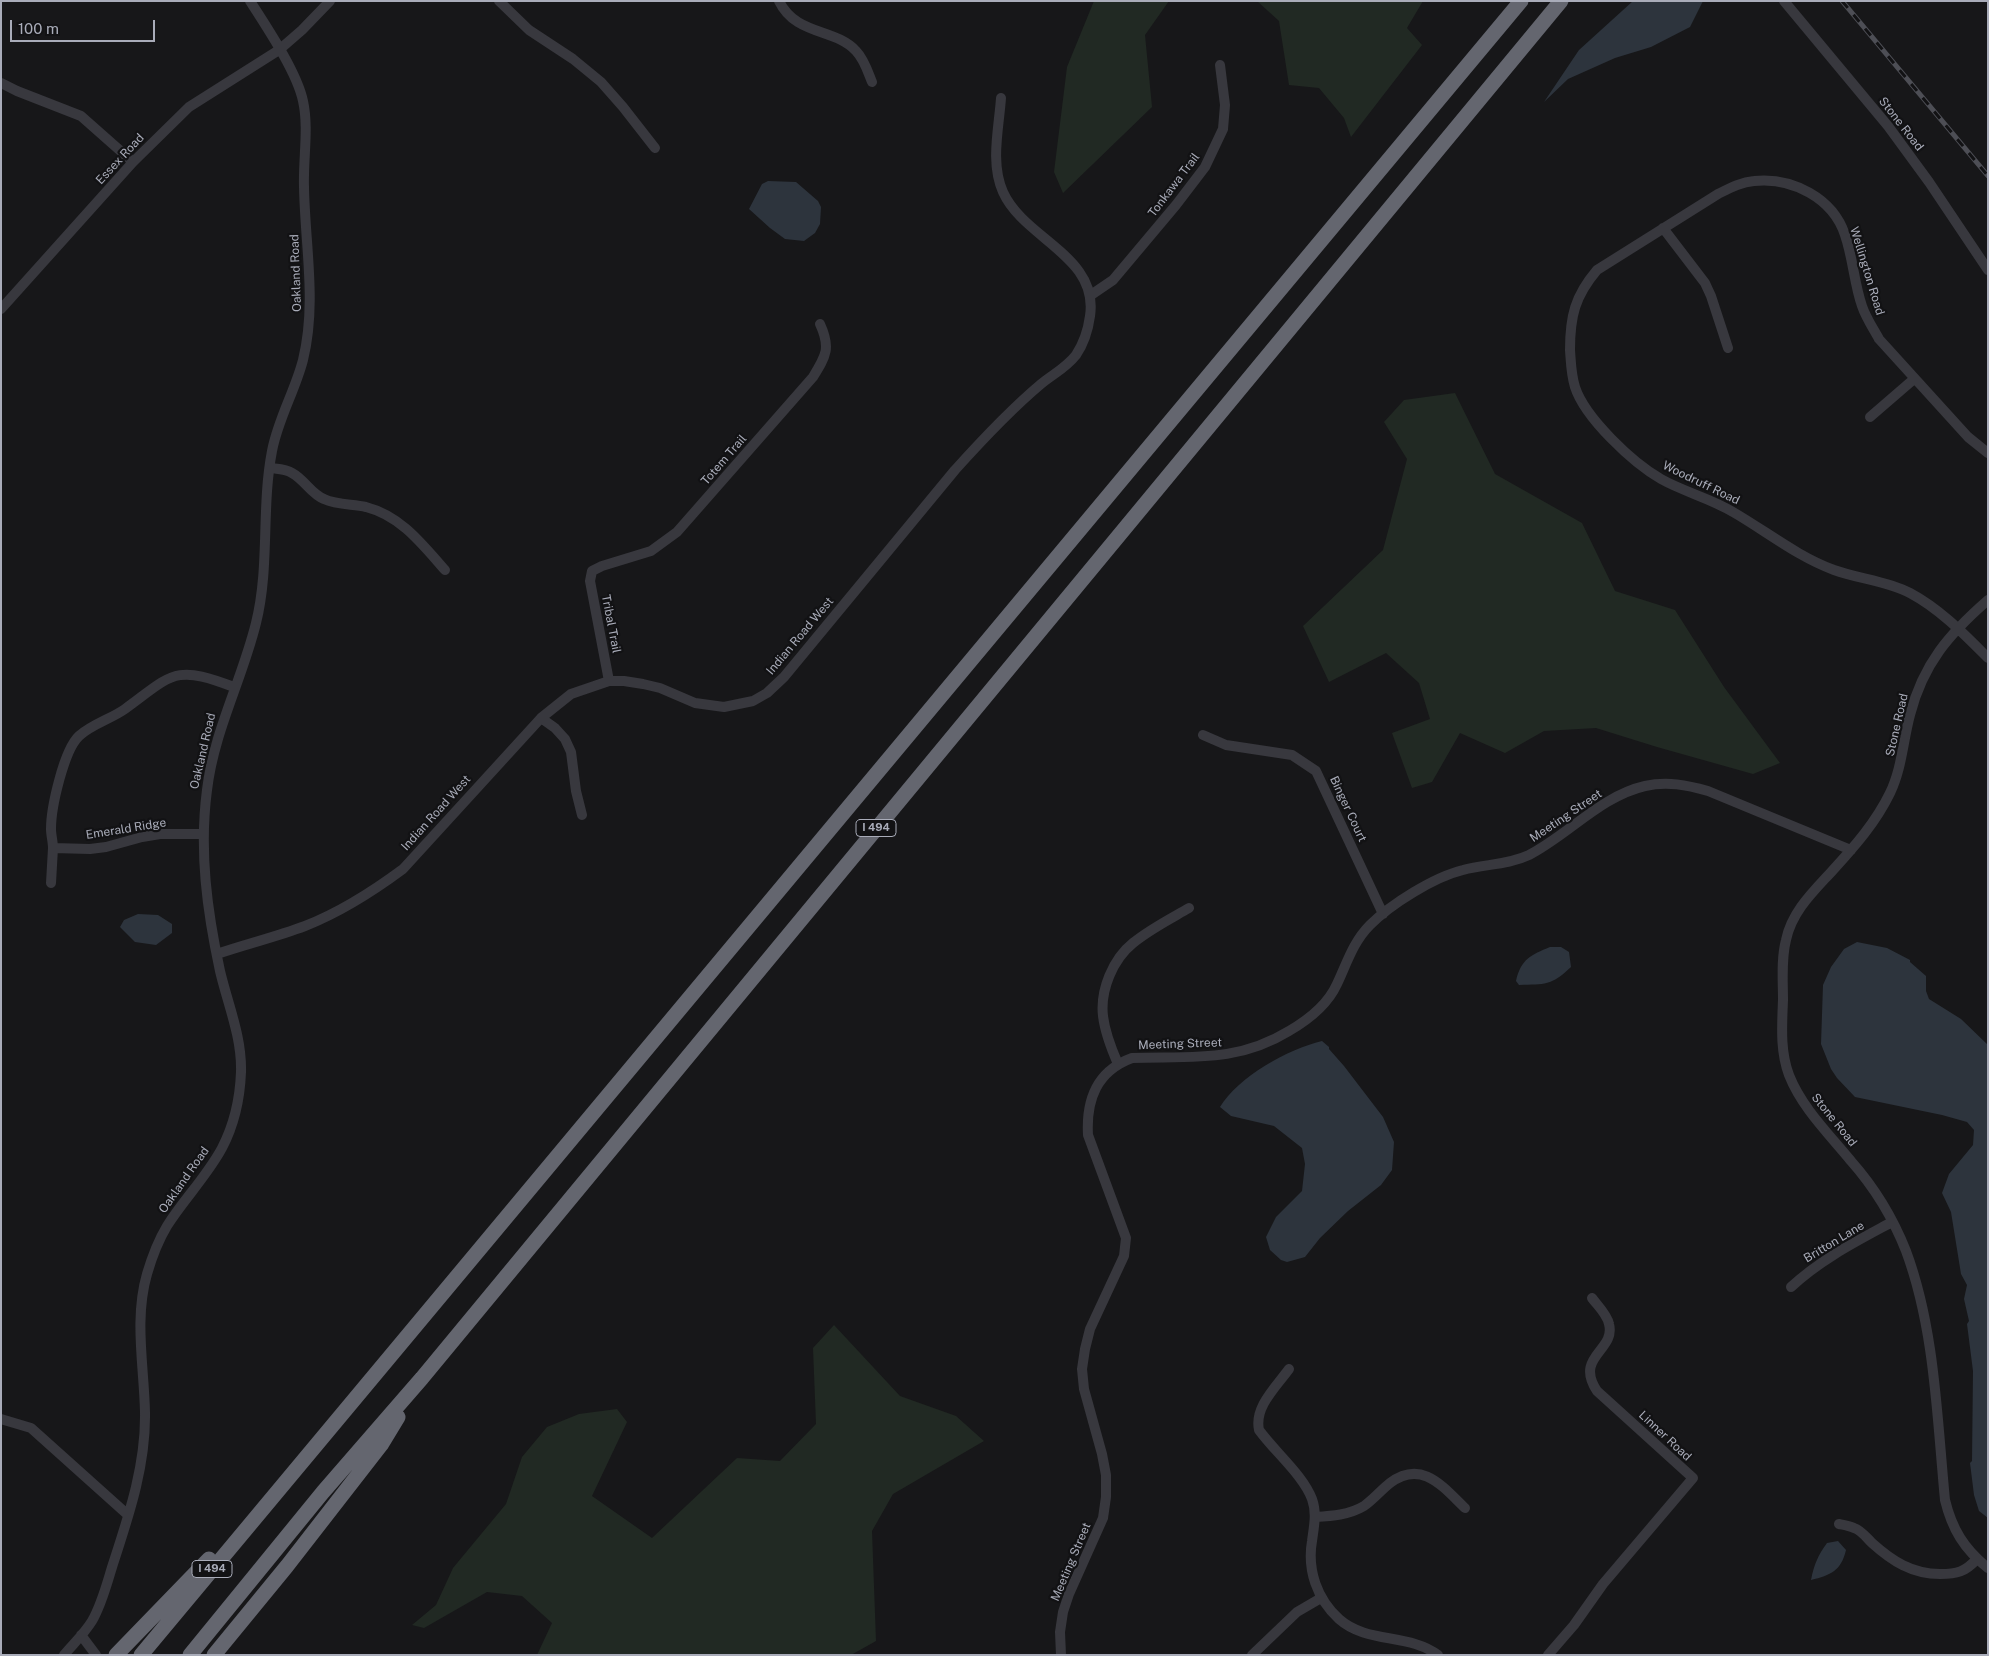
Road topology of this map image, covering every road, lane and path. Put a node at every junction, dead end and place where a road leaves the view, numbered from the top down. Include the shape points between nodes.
1 (250, 1) edge
2 (330, 1) edge
3 (499, 1) edge
4 (779, 1) edge
5 (1521, 1) edge
6 (1561, 1) edge
7 (1784, 1) edge
8 (279, 50) junction
9 (1220, 66) dead end
10 (872, 82) dead end
11 (1, 83) edge
12 (1001, 98) dead end
13 (655, 148) dead end
14 (133, 162) junction
15 (1663, 228) junction
16 (1988, 270) edge
17 (1091, 295) junction
18 (1, 309) edge
19 (820, 324) dead end
20 (1728, 348) dead end
21 (1914, 379) junction
22 (1870, 417) dead end
23 (1988, 453) edge
24 (270, 468) junction
25 (445, 570) dead end
26 (592, 571) joint
27 (1988, 600) edge
28 (1957, 628) junction
29 (1988, 658) edge
30 (609, 681) junction
31 (234, 687) junction
32 (541, 718) junction
33 (1203, 735) dead end
34 (582, 815) dead end
35 (203, 834) junction
36 (53, 848) junction
37 (1850, 850) junction
38 (51, 883) dead end
39 (1189, 908) dead end
40 (1383, 914) junction
41 (217, 954) junction
42 (1118, 1064) junction
43 (1892, 1222) junction
44 (1791, 1287) dead end
45 (1592, 1298) dead end
46 (1288, 1368) dead end
47 (422, 1378) junction
48 (1, 1420) edge
49 (284, 1483) junction
50 (1465, 1508) dead end
51 (128, 1515) junction
52 (1315, 1517) junction
53 (1839, 1524) dead end
54 (1977, 1559) junction
55 (1988, 1568) edge
56 (1321, 1598) junction
57 (81, 1635) junction
58 (64, 1655) edge
59 (96, 1655) edge
60 (116, 1655) edge
61 (141, 1655) edge
62 (190, 1655) edge
63 (214, 1655) edge
64 (1061, 1655) edge
65 (1252, 1655) edge
66 (1438, 1655) edge
67 (1548, 1655) edge

1 - 8 street, Oakland Road
2 - 8 street
3 - 13 street via 529,30 573,58 601,82
4 - 10 street via 804,27 850,45 863,60
5 - 49 highway, I 494
6 - 47 highway, I 494
7 - 16 street, Stone Road via 1888,126
8 - 14 street, Essex Road via 189,107
8 - 24 street, Oakland Road via 303,99 310,318 304,358 275,441
9 - 17 street, Tonkawa Trail via 1225,105 1223,129 1205,167 1113,280
11 - 14 street via 81,116
12 - 17 street via 996,161 1002,190 1018,215 1073,263
14 - 18 street, Essex Road
15 - 20 street via 1705,283
15 - 21 street, Wellington Road via 1735,185 1772,181 1791,184 1808,192 1836,217 1845,234 1869,322 1879,339
15 - 28 street, Woodruff Road via 1597,270 1578,297 1570,328 1571,372 1582,403 1622,449 1662,480 1710,499 1833,570 1908,592 1928,603
17 - 30 street, Indian Road West via 1088,328 1074,357 982,439 784,677 767,692 753,701 724,707 695,703 643,684
19 - 26 street, Totem Trail via 826,338 826,352 813,378 677,532 651,550
21 - 22 street
21 - 23 street, Wellington Road via 1968,437
24 - 25 street via 291,472 323,499 366,507 390,517 419,540
24 - 31 street, Oakland Road via 265,500 262,594 248,651
26 - 30 street, Tribal Trail via 590,581
27 - 28 street, Stone Road
28 - 29 street, Woodruff Road
28 - 37 street, Stone Road via 1938,651 1916,694 1900,768 1891,791 1879,813
30 - 32 street, Indian Road West via 571,694
31 - 35 street, Oakland Road via 212,758
31 - 36 street via 197,674 168,678 78,737 66,756 54,807
32 - 34 street via 560,734 571,752
32 - 41 street, Indian Road West via 404,869 384,884 359,900 304,926
33 - 40 street, Binger Court via 1226,745 1292,756 1316,771
35 - 36 street, Emerald Ridge via 160,834 106,847
35 - 41 street, Oakland Road via 207,904
36 - 38 street
37 - 40 street, Meeting Street via 1708,791 1666,783 1624,793 1528,855 1442,876
37 - 43 street, Stone Road via 1800,907 1786,940 1783,1050 1798,1095 1874,1191
39 - 42 street via 1131,944 1112,968 1103,1014
40 - 42 street, Meeting Street via 1359,938 1327,1000 1289,1032 1247,1051 1225,1056 1132,1058
41 - 51 street, Oakland Road via 239,1040 241,1074 237,1102 222,1148 166,1228 147,1274 140,1321 145,1442
42 - 64 street, Meeting Street via 1098,1084 1087,1117 1093,1152 1126,1238 1124,1256 1090,1329 1082,1369 1106,1475 1106,1497 1100,1525 1063,1612
43 - 44 street, Britton Lane via 1826,1258
43 - 54 street, Stone Road via 1905,1249 1924,1314 1946,1506 1959,1538
45 - 67 street, Linner Road via 1605,1315 1610,1334 1591,1363 1592,1383 1693,1478
46 - 52 street via 1264,1403 1257,1422 1259,1430 1307,1489
47 - 62 highway, I 494 via 323,1492
47 - 63 highway via 381,1445
48 - 51 street via 31,1428
49 - 60 highway
49 - 61 highway, I 494
50 - 52 street via 1432,1479 1410,1474 1388,1484 1363,1507 1348,1513
51 - 57 street, Oakland Road via 99,1605
52 - 56 street via 1310,1560 1313,1580
53 - 54 street via 1856,1528 1882,1552 1914,1571 1950,1574 1968,1570
54 - 55 street, Stone Road
56 - 65 street via 1297,1612
56 - 66 street via 1340,1621 1351,1628 1418,1644
57 - 58 street, Oakland Road
57 - 59 street

